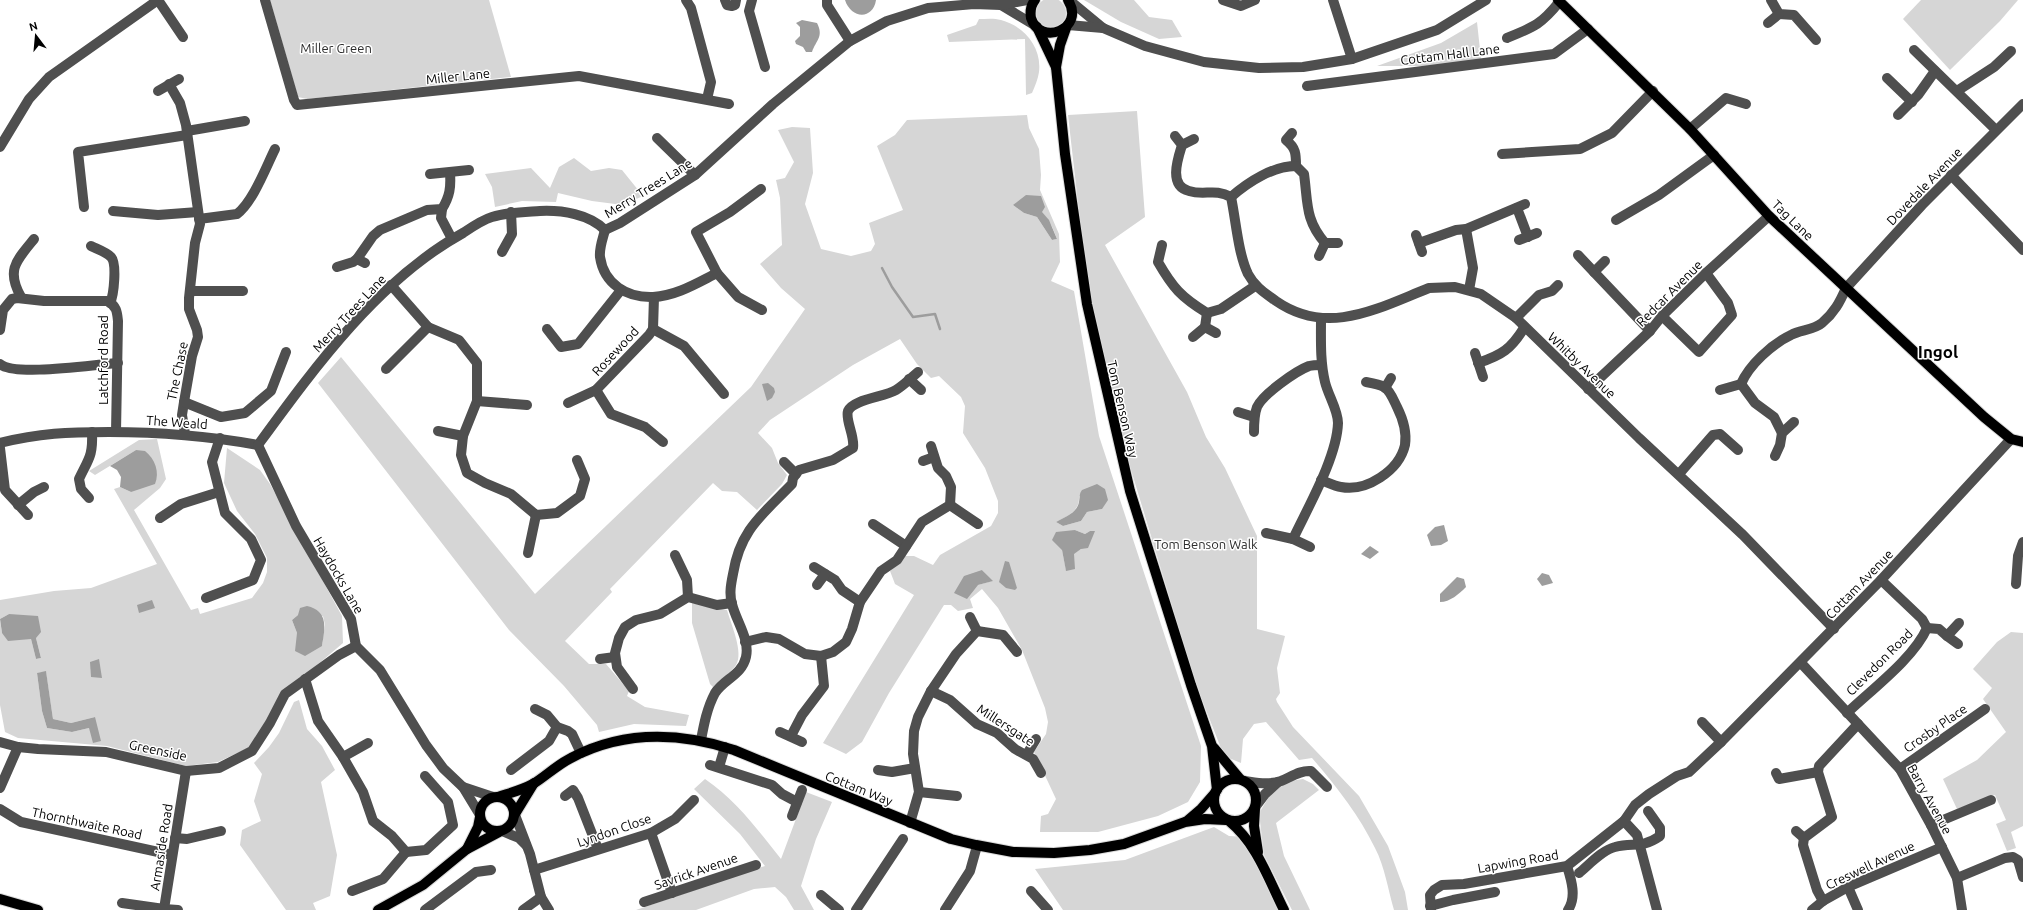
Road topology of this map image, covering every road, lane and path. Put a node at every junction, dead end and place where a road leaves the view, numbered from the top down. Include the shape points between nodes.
1 (158, 0) edge
2 (265, 0) edge
3 (686, 0) edge
4 (725, 0) edge
5 (826, 0) edge
6 (1027, 0) edge
7 (1035, 0) edge
8 (1069, 0) edge
9 (1223, 0) edge
10 (1255, 0) edge
11 (1333, 0) edge
12 (1486, 0) edge
13 (1771, 0) edge
14 (1559, 1) edge
15 (736, 2) edge
16 (750, 3) edge
17 (1001, 5) junction
18 (1779, 14) junction
19 (1768, 24) dead end
20 (1067, 26) junction
21 (1036, 27) junction
22 (1103, 28) junction
23 (1588, 29) junction
24 (183, 37) dead end
25 (1508, 38) dead end
26 (1816, 40) dead end
27 (850, 41) junction
28 (1914, 50) dead end
29 (2004, 53) dead end
30 (1352, 59) junction
31 (765, 67) dead end
32 (1056, 67) junction
33 (1935, 71) junction
34 (179, 78) dead end
35 (1887, 78) dead end
36 (169, 84) junction
37 (1307, 86) dead end
38 (158, 91) dead end
39 (1653, 91) junction
40 (1957, 91) junction
41 (707, 100) junction
42 (1912, 102) junction
43 (729, 104) dead end
44 (1746, 104) dead end
45 (2023, 104) edge
46 (1898, 115) dead end
47 (245, 121) dead end
48 (1690, 129) junction
49 (1996, 130) junction
50 (187, 133) junction
51 (1175, 136) dead end
52 (1284, 137) dead end
53 (657, 138) dead end
54 (1194, 139) dead end
55 (1182, 145) junction
56 (0, 147) edge
57 (275, 149) dead end
58 (1502, 154) dead end
59 (1714, 155) junction
60 (1296, 166) junction
61 (468, 170) dead end
62 (450, 173) junction
63 (430, 174) dead end
64 (695, 175) junction
65 (1951, 175) junction
66 (761, 189) dead end
67 (1231, 197) junction
68 (84, 207) dead end
69 (442, 209) junction
70 (113, 211) dead end
71 (511, 212) junction
72 (199, 216) junction
73 (1769, 216) junction
74 (1616, 220) dead end
75 (1466, 229) junction
76 (605, 230) junction
77 (1528, 237) dead end
78 (34, 239) dead end
79 (452, 239) junction
80 (1325, 243) junction
81 (1338, 243) dead end
82 (1419, 243) dead end
83 (1162, 245) dead end
84 (91, 246) dead end
85 (2023, 250) edge
86 (502, 252) dead end
87 (1578, 255) dead end
88 (1319, 256) dead end
89 (1605, 261) dead end
90 (337, 267) dead end
91 (1594, 272) junction
92 (717, 273) junction
93 (1706, 273) junction
94 (391, 285) junction
95 (1558, 285) dead end
96 (1255, 286) junction
97 (1846, 288) junction
98 (621, 290) junction
99 (1469, 290) junction
100 (190, 291) junction
101 (242, 291) dead end
102 (22, 297) junction
103 (654, 297) junction
104 (110, 303) junction
105 (762, 310) dead end
106 (1207, 313) junction
107 (1662, 316) junction
108 (1321, 318) junction
109 (1516, 318) junction
110 (428, 327) junction
111 (1205, 327) junction
112 (1524, 328) junction
113 (547, 329) dead end
114 (653, 329) junction
115 (0, 330) edge
116 (1650, 331) junction
117 (1216, 333) dead end
118 (1193, 337) dead end
119 (286, 352) dead end
120 (118, 363) junction
121 (0, 364) edge
122 (1322, 365) junction
123 (386, 369) dead end
124 (918, 372) dead end
125 (1483, 377) dead end
126 (1391, 378) dead end
127 (909, 379) junction
128 (1366, 382) dead end
129 (1741, 384) junction
130 (1385, 388) junction
131 (1588, 388) junction
132 (596, 390) junction
133 (921, 390) dead end
134 (1720, 390) dead end
135 (724, 394) dead end
136 (477, 401) junction
137 (184, 402) junction
138 (568, 403) dead end
139 (527, 405) dead end
140 (1238, 412) dead end
141 (1254, 417) junction
142 (1794, 422) dead end
143 (438, 431) dead end
144 (92, 432) junction
145 (116, 432) junction
146 (1254, 432) dead end
147 (1782, 433) junction
148 (184, 434) junction
149 (463, 436) junction
150 (220, 438) junction
151 (2011, 439) junction
152 (663, 442) dead end
153 (2023, 442) edge
154 (0, 443) edge
155 (258, 444) junction
156 (931, 446) dead end
157 (0, 448) edge
158 (1738, 450) dead end
159 (1775, 456) dead end
160 (934, 457) junction
161 (577, 460) dead end
162 (923, 461) dead end
163 (784, 462) dead end
164 (796, 474) junction
165 (1679, 474) junction
166 (1321, 480) junction
167 (44, 487) dead end
168 (219, 492) junction
169 (89, 498) dead end
170 (950, 504) junction
171 (18, 505) junction
172 (28, 515) dead end
173 (536, 515) junction
174 (160, 518) dead end
175 (873, 524) dead end
176 (978, 524) dead end
177 (1266, 533) dead end
178 (1293, 539) junction
179 (2023, 542) edge
180 (906, 546) junction
181 (1310, 547) dead end
182 (528, 553) dead end
183 (675, 555) dead end
184 (814, 567) dead end
185 (825, 574) junction
186 (1881, 580) junction
187 (2016, 584) dead end
188 (817, 585) dead end
189 (688, 597) junction
190 (206, 598) dead end
191 (860, 602) junction
192 (732, 603) junction
193 (970, 617) dead end
194 (1959, 623) dead end
195 (1927, 628) junction
196 (1834, 629) junction
197 (977, 631) junction
198 (1947, 636) junction
199 (745, 642) junction
200 (1958, 644) dead end
201 (356, 646) junction
202 (1017, 652) dead end
203 (821, 656) junction
204 (616, 657) junction
205 (600, 659) dead end
206 (1800, 662) junction
207 (305, 679) junction
208 (633, 689) dead end
209 (931, 691) junction
210 (535, 709) dead end
211 (1985, 709) dead end
212 (1847, 713) junction
213 (1702, 722) dead end
214 (1858, 724) junction
215 (557, 727) junction
216 (780, 732) dead end
217 (791, 736) junction
218 (1036, 739) dead end
219 (701, 740) junction
220 (0, 742) edge
221 (802, 742) dead end
222 (1721, 742) junction
223 (368, 743) dead end
224 (1212, 746) junction
225 (18, 747) junction
226 (725, 747) junction
227 (581, 753) junction
228 (1027, 754) junction
229 (343, 757) junction
230 (916, 768) junction
231 (1900, 769) junction
232 (511, 770) dead end
233 (878, 770) dead end
234 (186, 771) junction
235 (1689, 772) joint
236 (1818, 772) junction
237 (1041, 773) dead end
238 (1776, 773) dead end
239 (425, 776) dead end
240 (1242, 780) junction
241 (1280, 781) junction
242 (534, 783) junction
243 (463, 787) junction
244 (1327, 787) dead end
245 (0, 788) edge
246 (802, 790) dead end
247 (1216, 791) junction
248 (920, 792) junction
249 (565, 796) dead end
250 (957, 796) dead end
251 (496, 797) junction
252 (694, 800) dead end
253 (1991, 800) dead end
254 (797, 802) junction
255 (1255, 807) junction
256 (0, 809) edge
257 (1648, 811) dead end
258 (515, 814) junction
259 (480, 816) junction
260 (792, 816) dead end
261 (1227, 820) junction
262 (1624, 821) junction
263 (1185, 822) junction
264 (910, 823) junction
265 (1932, 825) junction
266 (222, 831) dead end
267 (501, 831) junction
268 (1796, 831) dead end
269 (651, 833) junction
270 (175, 838) junction
271 (1804, 838) junction
272 (903, 839) dead end
273 (526, 845) junction
274 (977, 846) junction
275 (1640, 846) junction
276 (1942, 847) junction
277 (467, 849) junction
278 (598, 849) junction
279 (406, 852) junction
280 (1258, 854) junction
281 (172, 855) junction
282 (756, 865) dead end
283 (1567, 866) junction
284 (491, 870) dead end
285 (534, 870) junction
286 (1579, 873) dead end
287 (2023, 877) edge
288 (1957, 878) junction
289 (1848, 887) junction
290 (352, 891) dead end
291 (1031, 891) dead end
292 (1495, 892) dead end
293 (672, 893) junction
294 (821, 895) dead end
295 (541, 897) junction
296 (0, 899) edge
297 (1823, 901) junction
298 (644, 902) dead end
299 (122, 903) dead end
300 (1430, 908) edge
301 (164, 909) junction
302 (429, 909) edge
303 (38, 910) edge
304 (178, 910) edge
305 (378, 910) edge
306 (523, 910) edge
307 (549, 910) edge
308 (839, 910) edge
309 (856, 910) edge
310 (945, 910) edge
311 (1048, 910) edge
312 (1284, 910) edge
313 (1568, 910) edge
314 (1657, 910) edge
315 (1812, 910) edge
316 (1858, 910) edge
317 (1962, 910) edge

1 - 24 street
1 - 56 street via 49,77 29,99
2 - 41 street, Miller Lane via 294,100 298,105 579,76
3 - 41 street via 691,8 711,82
4 - 15 street via 726,5 730,6
5 - 27 street
6 - 17 street, Merry Trees Lane
7 - 21 main road, Tom Benson Way via 1031,15
8 - 20 main road, Tom Benson Way via 1072,12
8 - 22 street
9 - 10 street via 1241,6
11 - 30 street
12 - 30 street via 1437,30
13 - 18 street
14 - 23 main road, Tag Lane
14 - 25 street via 1546,19 1531,29
15 - 16 street
16 - 31 street
17 - 21 street, Merry Trees Lane
17 - 27 street, Merry Trees Lane via 974,4 928,8 887,21
18 - 19 street
18 - 26 street via 1794,15
20 - 21 main road via 1054,33
20 - 22 street
20 - 32 main road, Tom Benson Way
21 - 32 main road, Tom Benson Way
22 - 30 street via 1164,52 1204,62 1241,67 1303,67
23 - 37 street, Cottam Hall Lane via 1554,54
23 - 39 main road, Tag Lane
27 - 64 street, Merry Trees Lane via 773,104
28 - 33 street
29 - 40 street via 1994,67
32 - 224 main road, Tom Benson Way via 1072,208 1087,304 1115,433 1143,537
33 - 40 street
33 - 42 street via 1928,84
34 - 36 street
35 - 42 street
36 - 38 street
36 - 50 street, The Chase via 180,103
39 - 48 main road, Tag Lane
39 - 58 street via 1612,133 1580,149
40 - 49 street
41 - 43 street, Miller Lane
42 - 46 street
44 - 48 street via 1726,98
45 - 49 street, Dovedale Avenue
47 - 50 street
48 - 59 main road, Tag Lane
49 - 65 street, Dovedale Avenue
50 - 68 street via 78,152
50 - 72 street, The Chase
51 - 55 street
52 - 60 street via 1296,152
53 - 64 street
54 - 55 street
55 - 67 street via 1175,168 1178,181 1184,189 1195,192 1216,191
57 - 72 street via 241,211 237,214
59 - 73 main road, Tag Lane
59 - 74 street via 1659,195
60 - 67 street via 1277,169 1243,186
60 - 80 street via 1304,174 1309,218 1315,232
61 - 62 street
62 - 63 street
62 - 69 street via 451,189
64 - 76 street, Merry Trees Lane
65 - 85 street
65 - 97 street, Dovedale Avenue
66 - 92 street via 730,212 696,232
67 - 96 street, Whitby Avenue via 1242,256
69 - 79 street via 442,218
69 - 90 street via 427,210 380,230 373,236 361,261
70 - 72 street
71 - 76 street, Merry Trees Lane via 559,210 600,224
71 - 79 street, Merry Trees Lane via 491,217
71 - 86 street via 512,234
72 - 100 street, The Chase via 199,233 195,243
73 - 93 street, Redcar Avenue
73 - 97 main road, Tag Lane
75 - 77 street via 1521,206
75 - 82 street
75 - 99 street via 1473,268
76 - 98 street via 600,256 610,282
78 - 102 street via 14,267 13,277
79 - 94 street, Merry Trees Lane
80 - 81 street
80 - 88 street
83 - 106 street via 1153,262 1172,286 1188,301
84 - 104 street via 110,256 114,262 113,293
87 - 91 street
89 - 91 street
91 - 116 street
92 - 103 street via 682,290
92 - 105 street via 738,297
93 - 107 street, Redcar Avenue
93 - 107 street via 1728,303 1732,315 1700,352
94 - 110 street
94 - 155 street, Merry Trees Lane via 298,390
95 - 109 street via 1552,291 1539,295
96 - 106 street via 1221,309
96 - 108 street, Whitby Avenue via 1284,307
97 - 129 street, Dovedale Avenue via 1839,305 1830,315 1820,324 1791,335 1767,352 1746,373
97 - 151 main road, Tag Lane
98 - 103 street via 635,296
98 - 113 street via 578,344 561,347
99 - 108 street, Whitby Avenue via 1455,287 1429,288 1358,316
99 - 109 street, Whitby Avenue via 1491,299
100 - 101 street
100 - 137 street, The Chase via 190,309 198,337
102 - 104 street, Latchford Road via 44,301
102 - 115 street via 12,299 3,310
103 - 114 street, Rosewood
104 - 120 street, Latchford Road via 117,309
106 - 111 street
107 - 116 street, Redcar Avenue
108 - 122 street
109 - 112 street, Whitby Avenue
110 - 123 street
110 - 136 street via 459,340 477,363
111 - 117 street
111 - 118 street
112 - 125 street via 1509,349 1496,356 1476,358
112 - 131 street, Whitby Avenue
114 - 132 street, Rosewood
114 - 135 street, Rosewood via 684,346
116 - 131 street, Redcar Avenue
119 - 137 street via 271,391 245,413 221,417
120 - 121 street via 19,369
120 - 145 street, Latchford Road
122 - 141 street via 1310,366 1287,379 1258,405
122 - 166 street via 1338,420 1336,435
124 - 127 street
126 - 130 street
127 - 133 street
127 - 164 street via 896,390 854,404 848,410 854,440 853,448 833,460 799,470
128 - 130 street
129 - 134 street
129 - 147 street via 1755,403 1774,417
130 - 166 street via 1393,398 1405,427 1405,445 1401,456 1381,477 1368,484 1341,487
131 - 165 street, Whitby Avenue
132 - 138 street, Rosewood
132 - 152 street, Rosewood via 611,414 645,427
136 - 139 street
136 - 149 street
137 - 148 street, The Chase
140 - 141 street
141 - 146 street
142 - 147 street
143 - 149 street
144 - 145 street, The Weald
144 - 154 street, The Weald via 46,433
144 - 169 street via 91,459 79,478 81,489
145 - 148 street, The Weald
147 - 159 street
148 - 150 street, The Weald
149 - 173 street via 461,455 467,473 511,494
150 - 155 street, The Weald
150 - 168 street via 212,462
151 - 153 main road, Tag Lane
151 - 186 street, Cottam Avenue
155 - 201 street, Haydocks Lane via 296,526 351,619
156 - 160 street
157 - 171 street via 5,490
158 - 165 street via 1720,434 1713,435
160 - 162 street
160 - 170 street via 951,487
161 - 173 street via 585,479 580,496 557,513
163 - 164 street
164 - 192 street via 792,484 748,530 740,543 730,587
165 - 196 street, Whitby Avenue via 1743,535
166 - 178 street
167 - 171 street
168 - 174 street via 181,504
168 - 190 street via 225,513 251,539 262,560 253,580
170 - 176 street
170 - 180 street via 922,522
171 - 172 street
173 - 182 street
175 - 180 street
177 - 178 street
178 - 181 street
179 - 187 street via 2018,556
180 - 191 street via 897,560 882,571
183 - 189 street via 687,580
184 - 185 street
185 - 188 street
185 - 191 street
186 - 195 street, Clevedon Road
186 - 196 street, Cottam Avenue
189 - 192 street via 717,605
189 - 204 street via 660,614 636,620 625,627 619,638
191 - 203 street via 846,642 833,652
192 - 199 street
193 - 197 street
194 - 198 street
195 - 198 street, Clevedon Road via 1939,629
195 - 212 street, Clevedon Road via 1923,638 1896,667
196 - 206 street, Cottam Avenue
197 - 202 street via 1002,635
197 - 209 street via 956,654
198 - 200 street, Clevedon Road
199 - 203 street via 766,637 779,639 805,654
199 - 219 street via 746,656 743,666 716,692 709,707
201 - 207 street, Greenside
201 - 243 street via 380,670 442,768
203 - 217 street via 824,686 802,715
204 - 205 street
204 - 208 street via 617,667
206 - 212 street, Barry Avenue
206 - 222 street, Cottam Avenue
207 - 229 street via 318,721
207 - 234 street, Greenside via 285,694 252,752 219,768
209 - 228 street, Millersgate via 950,700 976,724 997,733 1008,744
209 - 230 street via 914,731 913,754
210 - 215 street via 547,714
211 - 231 street, Crosby Place
212 - 214 street, Barry Avenue
213 - 222 street
214 - 231 street, Barry Avenue
214 - 236 street via 1821,762
215 - 227 street via 572,734
215 - 232 street via 549,741
216 - 217 street
217 - 221 street
218 - 228 street
219 - 226 main road, Cottam Way
219 - 227 main road, Cottam Way via 674,736 645,736 610,742
220 - 225 street, Greenside
222 - 235 street, Cottam Avenue
223 - 229 street
224 - 240 main road, Tom Benson Way
224 - 247 main road, Tom Benson Way
225 - 234 street, Greenside via 106,752
225 - 245 street
226 - 254 street via 714,766 772,785
226 - 264 main road, Cottam Way
227 - 242 main road, Cottam Way
228 - 237 street, Millersgate via 1033,758
229 - 279 street via 363,792 373,821 392,836
230 - 233 street via 892,772
230 - 248 street
231 - 265 street, Barry Avenue
234 - 270 street, Armaside Road
235 - 262 street, Lapwing Road via 1677,776 1649,794 1635,805
236 - 238 street via 1779,779
236 - 271 street via 1832,816
239 - 279 street via 448,802 453,825 426,850
240 - 241 street via 1263,783
240 - 247 main road via 1227,781
240 - 255 main road via 1249,784 1256,794
241 - 244 street via 1303,771 1311,771
241 - 255 street
242 - 251 main road, Cottam Way
242 - 258 main road, Cottam Way
243 - 251 street
243 - 259 street
246 - 254 street
247 - 261 main road via 1214,799 1217,811
247 - 263 main road, Cottam Way via 1201,809
248 - 250 street
248 - 264 street
249 - 278 street via 573,790
251 - 258 main road via 504,798 512,804
251 - 259 main road via 483,804
252 - 269 street, Lyndon Close via 675,818
253 - 265 street
254 - 260 street
255 - 261 main road via 1251,814 1241,821
255 - 280 main road via 1254,826
256 - 281 street, Thornthwaite Road via 21,822
257 - 275 street via 1658,823 1661,832 1660,836
258 - 267 main road via 511,825
258 - 273 street
259 - 267 main road via 485,826 494,832
259 - 277 main road via 478,827
261 - 263 main road, Cottam Way via 1205,819
261 - 280 main road via 1245,836
262 - 275 street via 1637,835
262 - 283 street, Lapwing Road
263 - 274 main road, Cottam Way via 1124,844 1090,850 1033,853
264 - 274 main road, Cottam Way
265 - 276 street, Barry Avenue
266 - 270 street via 187,839
267 - 273 street via 519,838
267 - 277 main road
268 - 271 street
269 - 278 street, Lyndon Close
269 - 293 street
270 - 281 street, Armaside Road
271 - 297 street via 1803,845
272 - 309 street
273 - 285 street
274 - 310 street via 970,871
275 - 286 street via 1610,848
275 - 314 street
276 - 288 street, Barry Avenue
276 - 289 street, Creswell Avenue
277 - 305 main road via 423,885
278 - 285 street, Lyndon Close
279 - 290 street via 383,879
280 - 312 main road
281 - 301 street, Armaside Road
282 - 293 street, Savrick Avenue
283 - 300 street, Lapwing Road via 1442,886 1430,895
283 - 313 street via 1573,890
284 - 302 street via 476,872
285 - 295 street
287 - 288 street via 2018,860 2013,857
288 - 317 street, Barry Avenue
289 - 297 street, Creswell Avenue
289 - 316 street
291 - 311 street
292 - 300 street, Lapwing Road
293 - 298 street, Savrick Avenue
294 - 308 street
295 - 306 street
295 - 307 street
296 - 303 main road
297 - 315 street, Creswell Avenue
299 - 301 street, Armaside Road
301 - 304 street

